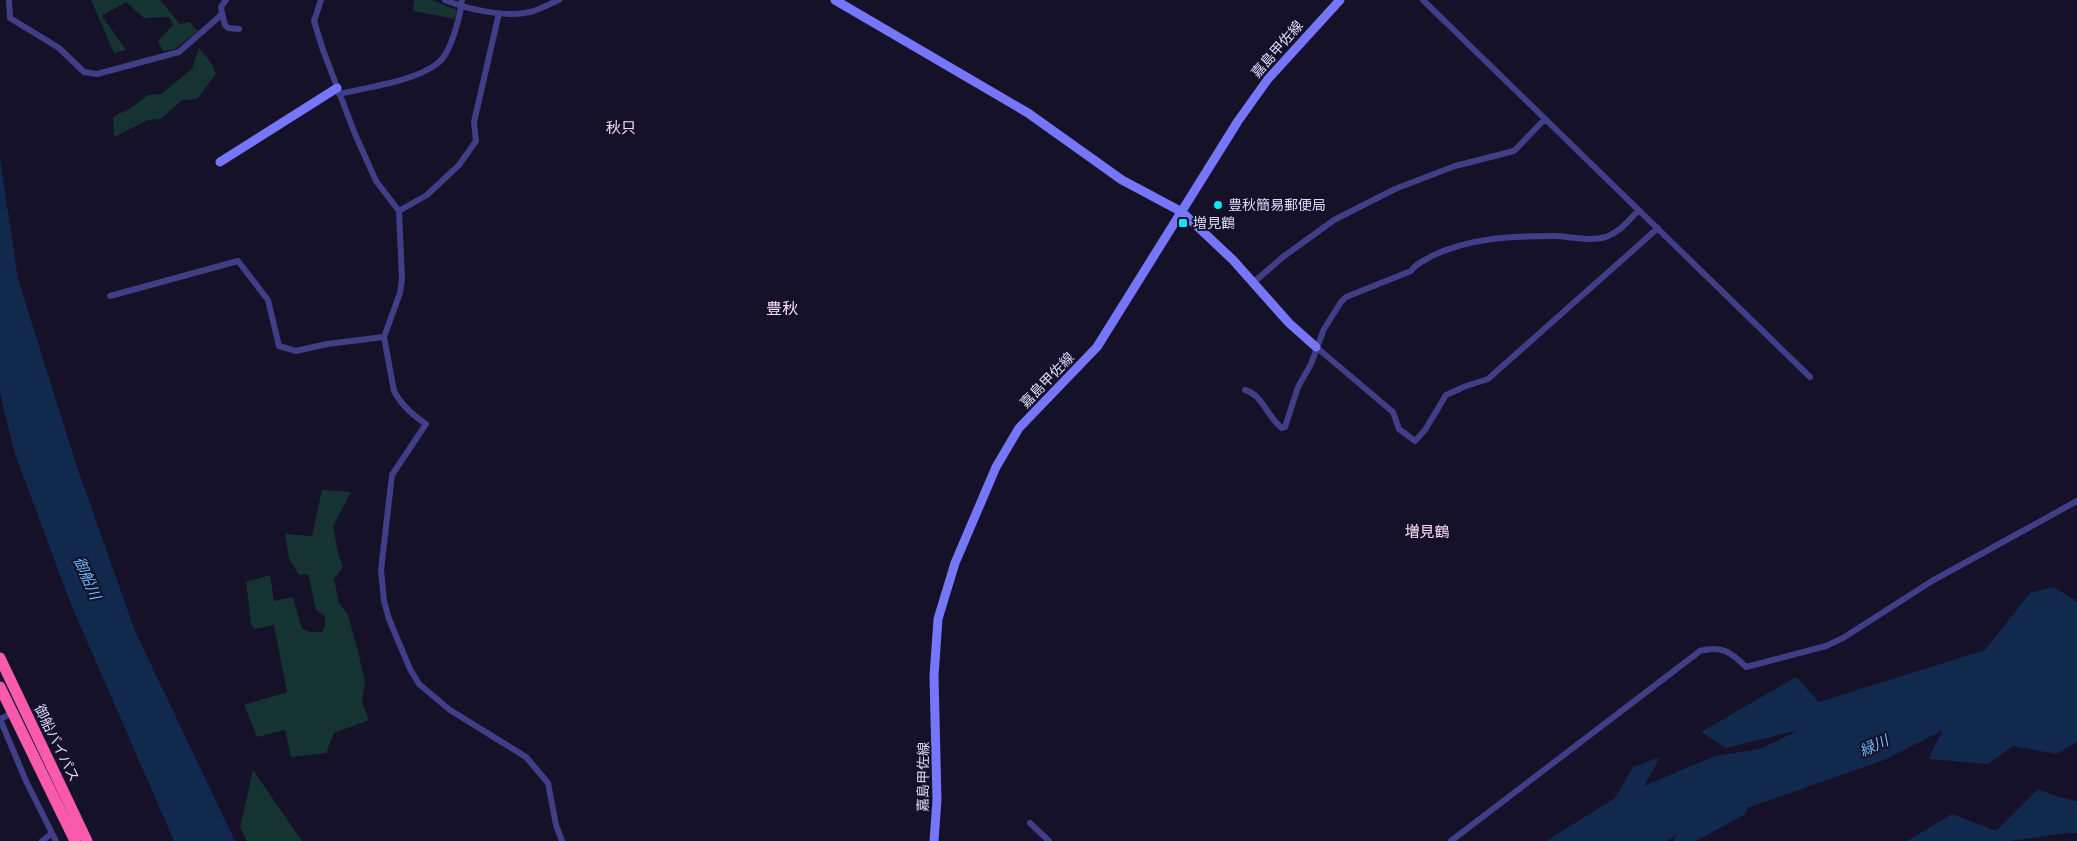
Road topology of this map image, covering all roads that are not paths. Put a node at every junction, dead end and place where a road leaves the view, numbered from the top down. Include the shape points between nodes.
1 (9, 0) edge
2 (226, 0) edge
3 (321, 0) edge
4 (445, 0) edge
5 (559, 0) edge
6 (835, 0) edge
7 (1340, 0) edge
8 (1423, 0) edge
9 (461, 3) edge
10 (222, 13) junction
11 (499, 13) junction
12 (239, 29) dead end
13 (338, 91) junction
14 (1545, 119) junction
15 (220, 162) dead end
16 (399, 211) junction
17 (1638, 211) junction
18 (1182, 212) junction
19 (1658, 228) junction
20 (1254, 282) junction
21 (110, 296) dead end
22 (384, 337) junction
23 (1316, 347) junction
24 (1810, 377) dead end
25 (1245, 390) dead end
26 (2077, 501) edge
27 (0, 658) edge
28 (0, 687) edge
29 (23, 708) junction
30 (12, 713) junction
31 (1030, 823) dead end
32 (52, 833) junction
33 (42, 841) edge
34 (56, 841) edge
35 (75, 841) edge
36 (87, 841) edge
37 (562, 841) edge
38 (934, 841) edge
39 (1049, 841) edge
40 (1451, 841) edge

1 - 10 street via 10,18 59,48 84,72 97,74 179,52
2 - 10 street via 221,7
3 - 13 street via 314,21
4 - 9 street
5 - 11 street via 529,12
6 - 18 main road via 1028,113 1122,180
7 - 18 main road, 嘉島甲佐線 via 1268,79 1232,130
8 - 14 street
9 - 11 street
9 - 13 street via 448,51 438,63 404,79
10 - 12 street via 225,25
11 - 16 street via 474,122 476,141 459,165 428,195
13 - 15 main road
13 - 16 street via 376,181
14 - 17 street
14 - 20 street via 1514,151 1455,166 1394,190 1334,220
16 - 22 street via 402,279
17 - 19 street
17 - 23 street via 1619,231 1604,237 1493,239 1452,247 1415,265 1411,272 1346,297 1332,315
18 - 20 main road
18 - 38 main road, 嘉島甲佐線 via 1097,347 1020,428 996,467 959,554 938,619 935,650 937,800
19 - 23 street via 1488,380 1446,395 1425,430 1414,441 1399,429 1393,412
19 - 24 street
20 - 23 main road
21 - 22 street via 238,260 268,300 279,346 296,351
22 - 37 street via 394,392 411,413 426,424 392,475 382,570 389,619 419,684 450,710 526,757 548,783
23 - 25 street via 1282,428 1257,397
26 - 40 street via 1932,581 1826,646 1746,667 1735,656 1714,647 1700,651
27 - 29 highway, 御船バイパス
28 - 30 highway, 御船バイパス
29 - 30 street
29 - 36 highway, 御船バイパス
30 - 32 street via 0,719
30 - 35 highway, 御船バイパス
31 - 39 street
32 - 33 street
32 - 34 street

